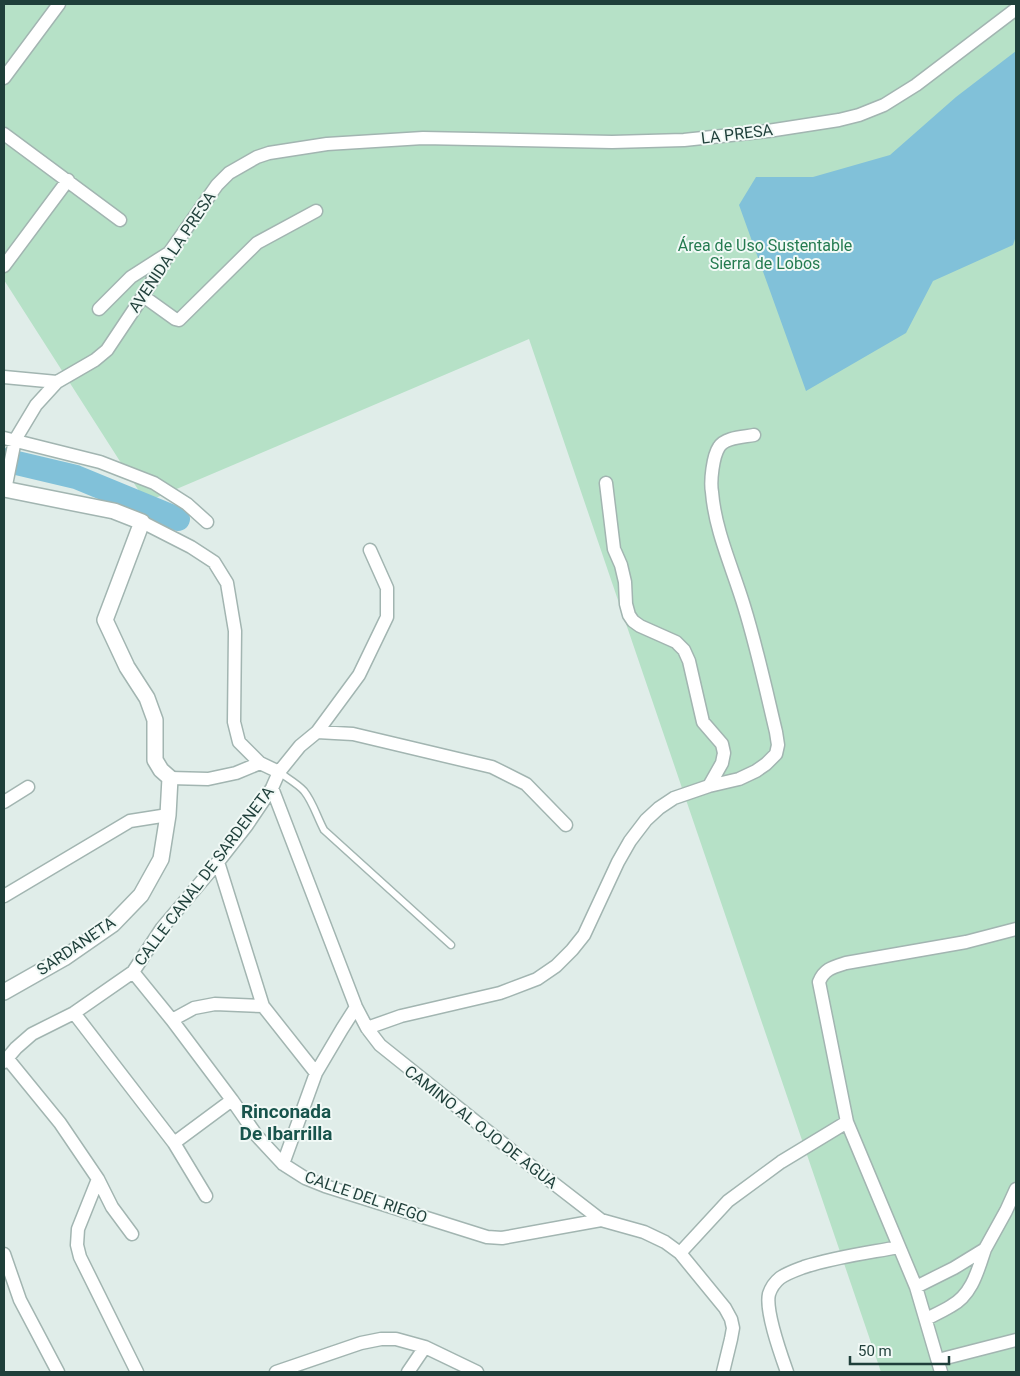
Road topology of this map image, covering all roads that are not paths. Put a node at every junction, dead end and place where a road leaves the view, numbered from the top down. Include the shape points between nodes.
1 (58, 4) edge
2 (1016, 9) edge
3 (4, 78) edge
4 (4, 134) edge
5 (423, 138) joint
6 (68, 180) junction
7 (316, 211) dead end
8 (120, 220) dead end
9 (169, 253) junction
10 (4, 266) edge
11 (143, 296) junction
12 (99, 309) dead end
13 (4, 377) edge
14 (57, 382) junction
15 (754, 435) dead end
16 (10, 443) edge
17 (606, 483) dead end
18 (4, 489) edge
19 (142, 522) junction
20 (206, 522) dead end
21 (370, 550) dead end
22 (317, 732) junction
23 (260, 763) junction
24 (279, 772) junction
25 (170, 778) junction
26 (709, 786) junction
27 (28, 787) dead end
28 (272, 788) junction
29 (4, 802) edge
30 (168, 815) junction
31 (566, 825) dead end
32 (218, 862) junction
33 (4, 896) edge
34 (1016, 929) edge
35 (451, 945) dead end
36 (133, 972) junction
37 (4, 992) edge
38 (263, 1006) junction
39 (356, 1007) junction
40 (74, 1013) junction
41 (172, 1020) junction
42 (367, 1028) junction
43 (5, 1060) edge
44 (316, 1073) junction
45 (232, 1100) junction
46 (847, 1122) junction
47 (174, 1143) junction
48 (283, 1164) junction
49 (98, 1178) junction
50 (1016, 1189) edge
51 (206, 1196) dead end
52 (601, 1220) junction
53 (132, 1234) dead end
54 (899, 1247) junction
55 (985, 1249) junction
56 (680, 1253) junction
57 (4, 1254) edge
58 (916, 1287) junction
59 (926, 1318) junction
60 (1016, 1340) edge
61 (425, 1347) junction
62 (940, 1366) edge
63 (58, 1372) edge
64 (137, 1372) edge
65 (276, 1372) edge
66 (408, 1372) edge
67 (477, 1372) edge
68 (723, 1372) edge
69 (787, 1372) edge

1 - 3 street
2 - 5 street, LA PRESA via 916,85 884,105 839,120 684,140 612,142
4 - 6 street
5 - 9 street, AVENIDA LA PRESA via 327,144 269,152 257,157 229,173 217,185
6 - 8 street
6 - 10 street
7 - 11 street via 257,243 179,320
9 - 11 street, AVENIDA LA PRESA
9 - 12 street via 131,277
11 - 14 street, AVENIDA LA PRESA via 107,350
13 - 14 street
14 - 16 street, AVENIDA LA PRESA via 36,405
15 - 26 street via 723,442 718,447 711,491 716,520 755,644 778,745 776,754 756,771 739,780
16 - 18 street
16 - 20 street via 100,462 154,483 187,504
17 - 26 street via 614,549 625,582 629,615 633,622 676,642 684,650 703,722 722,744 722,763
18 - 19 street via 114,511
19 - 23 street via 214,562 227,583 235,631 234,722 239,742
19 - 25 street via 105,620 127,667 147,698 155,720 155,760
21 - 22 street, CALLE CANAL DE SARDENETA via 388,588 387,617 359,675
22 - 24 street, CALLE CANAL DE SARDENETA via 300,746
22 - 31 street via 353,734 492,767 526,784
23 - 24 street
23 - 25 street via 208,779
24 - 28 street, CALLE CANAL DE SARDENETA
24 - 35 lane via 303,790 324,830
25 - 30 street, SARDANETA
26 - 42 street via 674,798 646,820 618,862 584,935 556,966 537,978 500,993 401,1016
27 - 29 street
28 - 32 street, CALLE CANAL DE SARDENETA
28 - 39 street, CAMINO AL OJO DE AGUA
30 - 33 street via 130,821
30 - 37 street, SARDANETA via 161,859 141,895 113,924 64,958
32 - 36 street, CALLE CANAL DE SARDENETA via 162,928
32 - 38 street
34 - 46 street via 966,942 846,963 826,971 819,982 820,990
36 - 40 street, CALLE CANAL DE SARDENETA
36 - 41 street, CALLE DEL RIEGO
38 - 41 street via 214,1004 194,1008
38 - 44 street
39 - 42 street, CAMINO AL OJO DE AGUA
39 - 44 street
40 - 43 street, CALLE CANAL DE SARDENETA via 32,1034
40 - 47 street
41 - 45 street, CALLE DEL RIEGO
42 - 52 street, CAMINO AL OJO DE AGUA via 380,1046 403,1065
43 - 49 street via 60,1123
44 - 48 street
45 - 47 street
45 - 48 street, CALLE DEL RIEGO via 257,1136
46 - 54 street
46 - 56 street via 781,1162 728,1201
47 - 51 street
48 - 52 street, CALLE DEL RIEGO via 325,1186 487,1237 502,1238
49 - 53 street via 112,1207
49 - 64 street via 78,1229 77,1246
50 - 55 street
52 - 56 street via 644,1232
54 - 58 street
54 - 69 street via 814,1264 779,1278 769,1294 768,1307
55 - 58 street
55 - 59 street via 965,1295 953,1306
56 - 68 street via 731,1319 733,1328
57 - 63 street via 20,1300
58 - 59 street
59 - 62 street
60 - 62 street
61 - 65 street via 396,1339 380,1339
61 - 66 street
61 - 67 street

